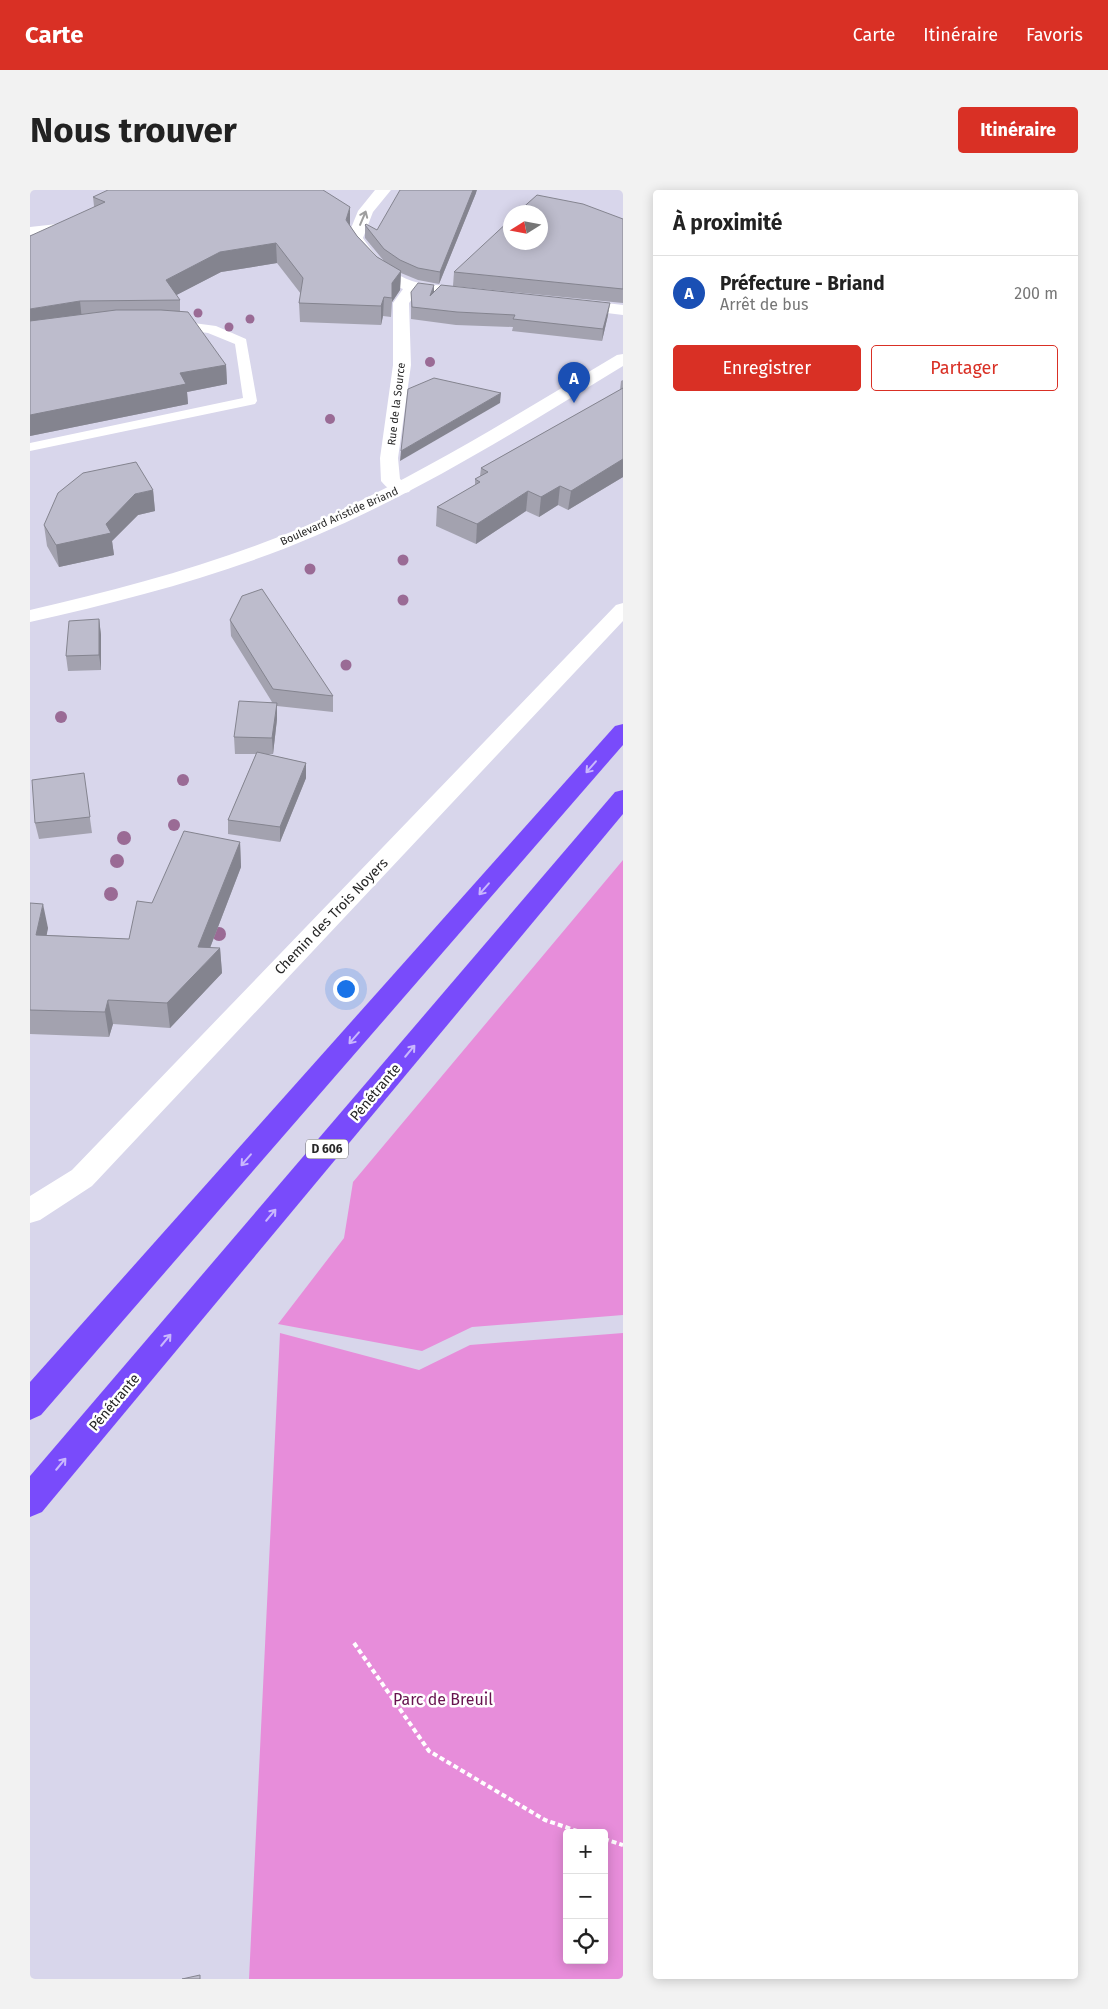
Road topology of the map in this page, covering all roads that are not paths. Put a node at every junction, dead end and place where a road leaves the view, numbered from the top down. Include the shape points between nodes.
1 (383, 190) edge
2 (58, 228) edge
3 (30, 231) edge
4 (413, 287) junction
5 (467, 294) edge
6 (555, 302) edge
7 (623, 310) edge
8 (160, 324) edge
9 (623, 359) edge
10 (30, 448) edge
11 (402, 488) junction
12 (623, 609) edge
13 (30, 616) edge
14 (623, 730) edge
15 (623, 798) edge
16 (30, 1211) edge
17 (30, 1406) edge
18 (30, 1501) edge

4 -> 1 street via 393,280 368,259 355,238 366,211
2 - 3 lane
4 - 5 street
4 - 11 street, Rue de la Source via 401,303 402,365 389,458 391,481
6 - 7 street
8 - 10 lane via 211,329 241,342 250,401
9 - 11 street, Boulevard Aristide Briand
11 - 13 street, Boulevard Aristide Briand via 345,516 252,553 140,589
12 - 16 street, Chemin des Trois Noyers via 82,1178
14 -> 17 main road
18 -> 15 main road, Pénétrante / D 606

